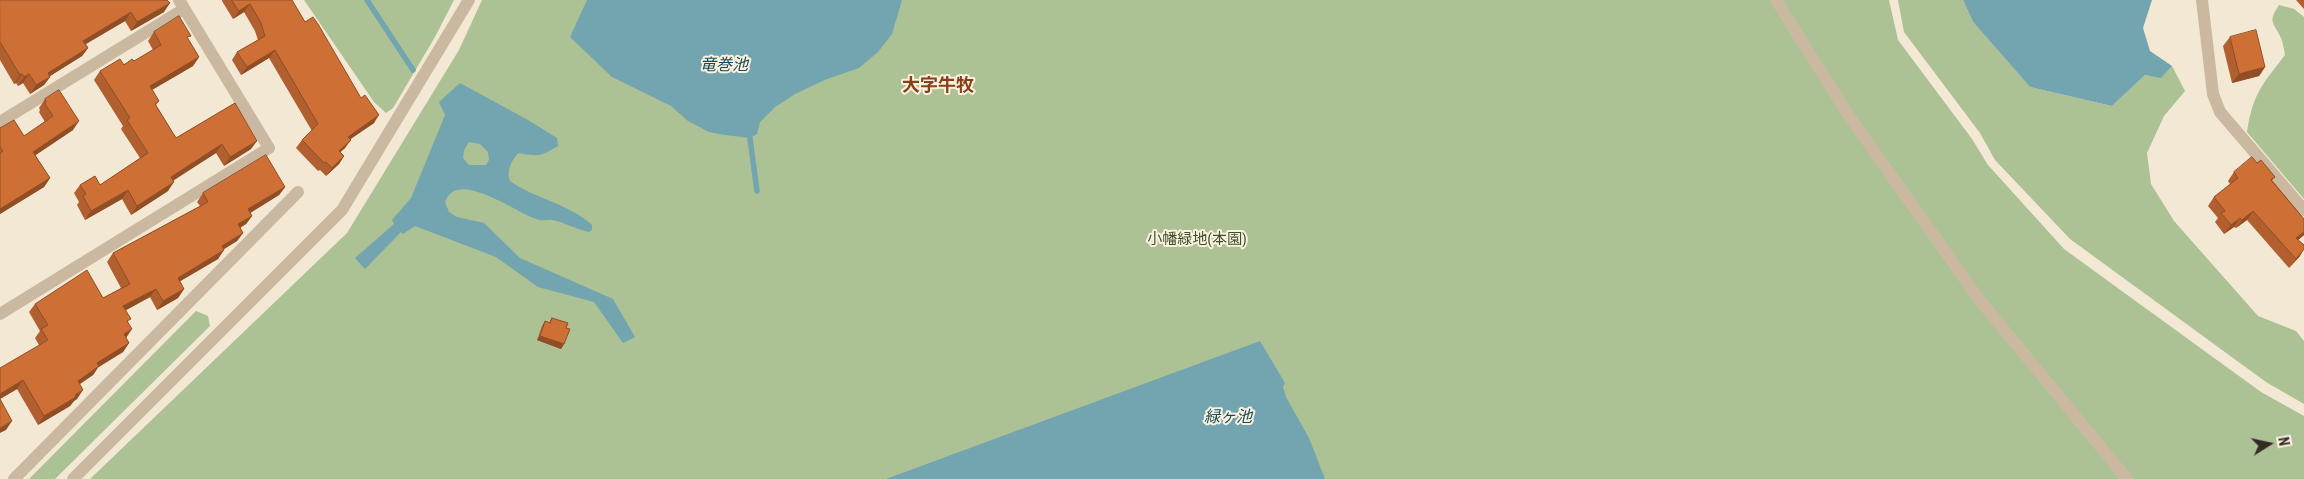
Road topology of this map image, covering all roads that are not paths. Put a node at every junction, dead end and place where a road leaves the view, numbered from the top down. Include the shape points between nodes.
1 (469, 0) edge
2 (1776, 0) edge
3 (2202, 0) edge
4 (181, 4) edge
5 (0, 122) edge
6 (298, 192) dead end
7 (2304, 210) edge
8 (0, 314) edge
9 (14, 479) edge
10 (73, 479) edge
11 (2127, 479) edge

1 - 10 street via 342,210
2 - 11 street via 1847,113 1978,298
3 - 7 street via 2213,94 2220,112
4 - 5 street
4 - 8 street via 270,148
6 - 9 street

